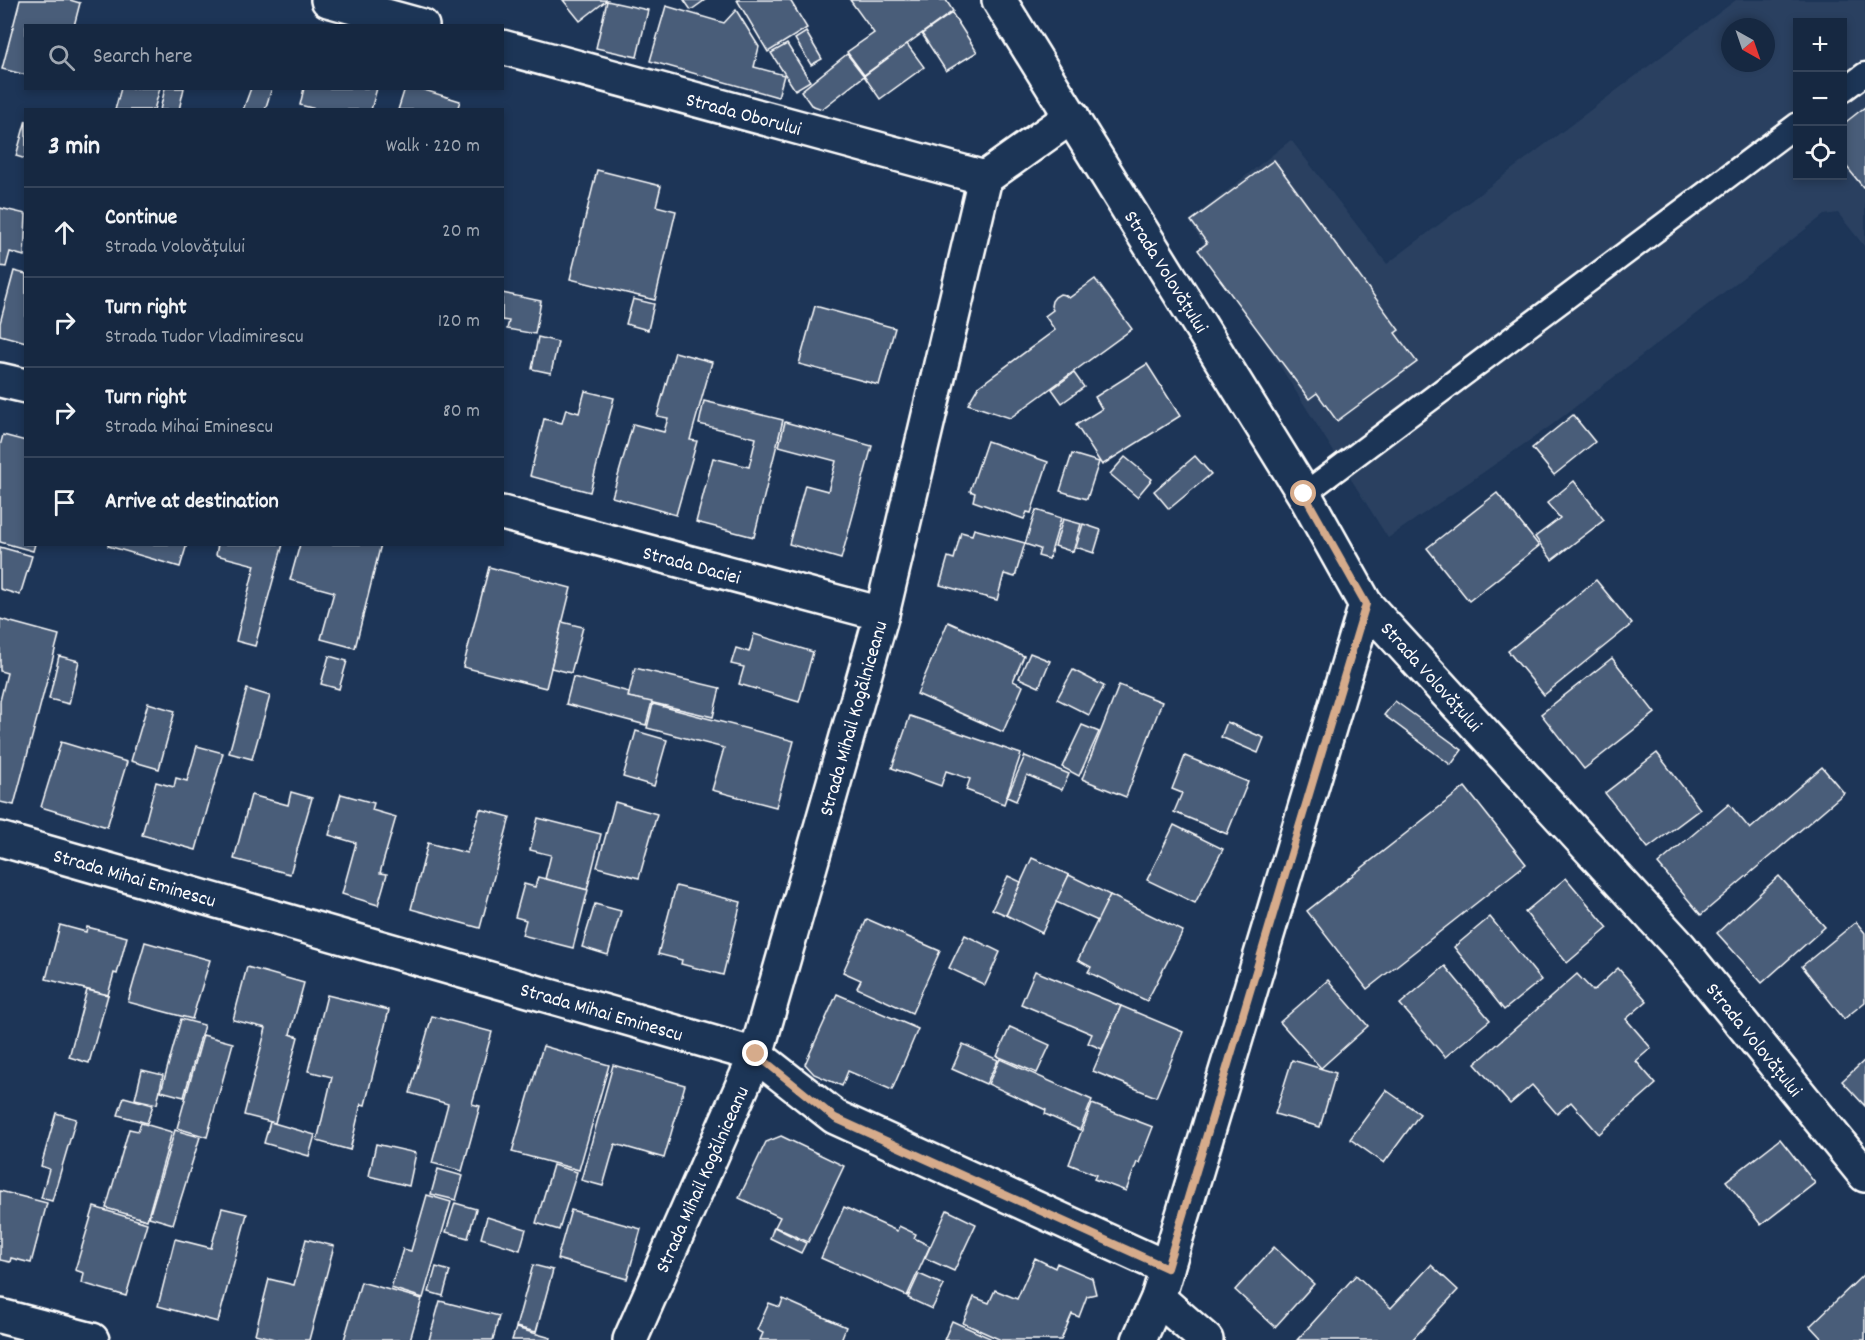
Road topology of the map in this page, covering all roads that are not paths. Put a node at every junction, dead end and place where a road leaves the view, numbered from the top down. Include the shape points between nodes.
1 (328, 0) edge
2 (999, 0) edge
3 (415, 24) edge
4 (504, 48) edge
5 (1865, 74) edge
6 (1847, 87) edge
7 (1072, 116) junction
8 (1794, 126) edge
9 (986, 178) junction
10 (0, 380) edge
11 (24, 386) edge
12 (1304, 494) junction
13 (504, 514) edge
14 (1366, 604) junction
15 (882, 614) junction
16 (0, 839) edge
17 (756, 1054) junction
18 (1865, 1175) edge
19 (1163, 1283) junction
20 (0, 1316) edge
21 (92, 1340) edge
22 (630, 1340) edge
23 (1139, 1340) edge
24 (1206, 1340) edge

1 - 3 street
2 - 7 street, Strada Volovățului
4 - 9 street, Strada Oborului
5 - 6 lane
7 - 9 street
7 - 12 street, Strada Volovățului
8 - 12 lane
9 - 15 street, Strada Mihail Kogălniceanu
10 - 11 street
12 - 14 street, Strada Volovățului
13 - 15 street, Strada Daciei
14 - 18 street, Strada Volovățului via 1679,946
14 - 19 street
15 - 17 street, Strada Mihail Kogălniceanu
16 - 17 street, Strada Mihai Eminescu
17 - 19 street, Strada Mihai Eminescu via 835,1118
17 - 22 street, Strada Mihail Kogălniceanu
19 - 23 street
19 - 24 street, Strada Mihai Eminescu
20 - 21 street

